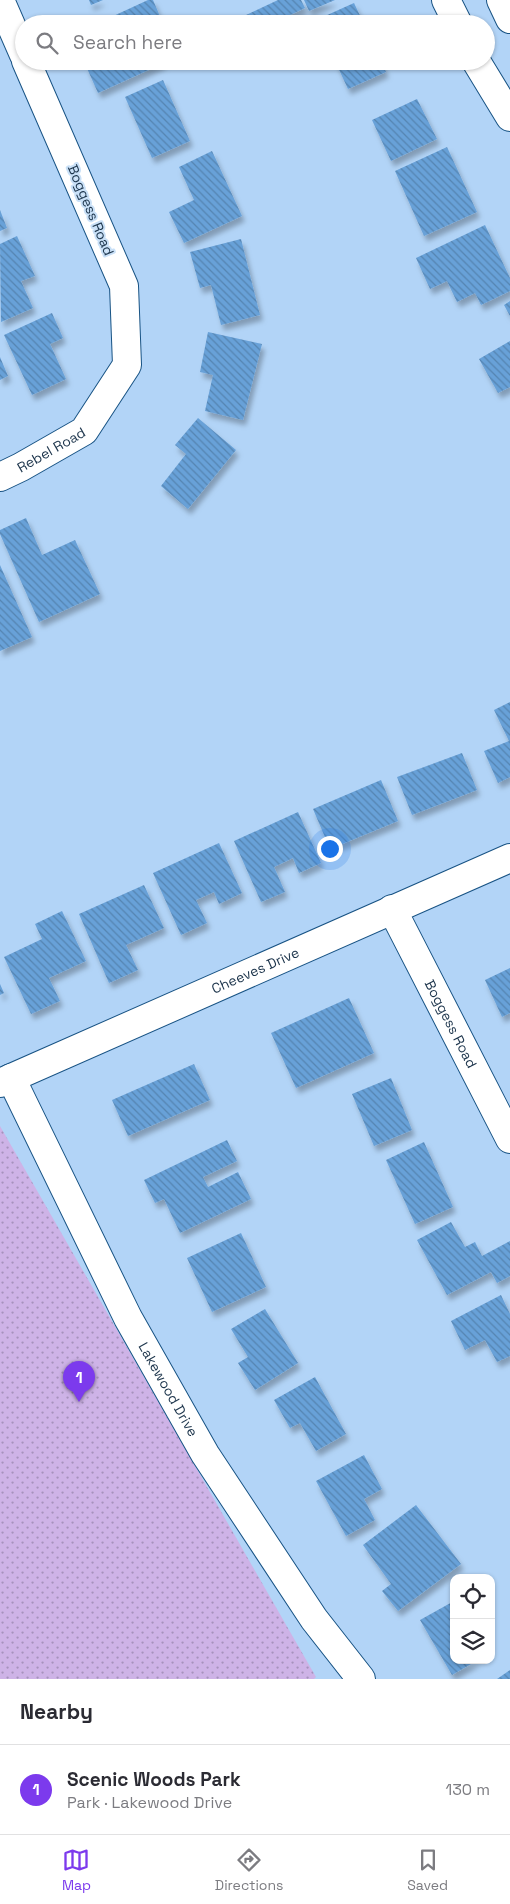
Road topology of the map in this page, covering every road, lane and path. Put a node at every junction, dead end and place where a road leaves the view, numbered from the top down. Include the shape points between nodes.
1 (0, 0) edge
2 (446, 0) edge
3 (501, 0) edge
4 (454, 15) edge
5 (510, 19) edge
6 (15, 34) edge
7 (30, 70) edge
8 (481, 70) edge
9 (510, 117) edge
10 (127, 365) joint
11 (0, 477) edge
12 (510, 858) edge
13 (392, 909) junction
14 (6, 1081) edge
15 (510, 1139) edge
16 (361, 1679) edge

1 - 6 street
2 - 4 street
3 - 5 street
7 - 10 street, Boggess Road via 124,286
8 - 9 street
10 - 11 street, Rebel Road via 84,431
12 - 13 street, Cheeves Drive
13 - 14 street, Cheeves Drive
13 - 15 street, Boggess Road
14 - 16 street, Lakewood Drive via 128,1318 205,1454 314,1619

